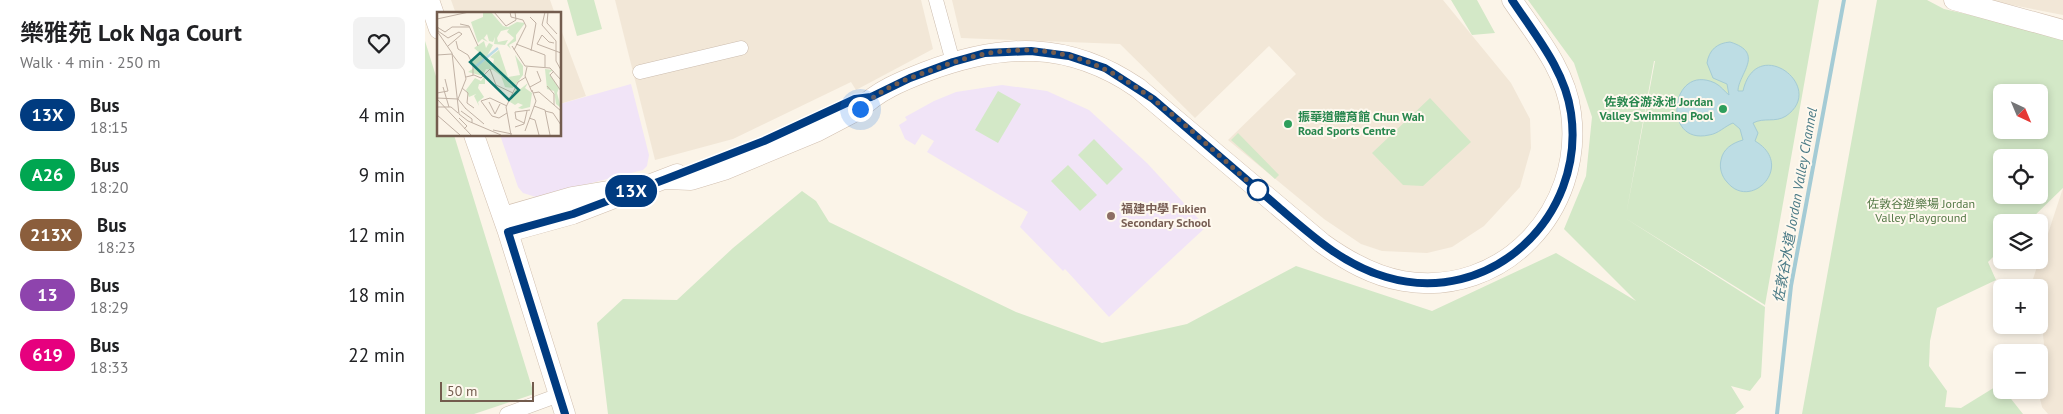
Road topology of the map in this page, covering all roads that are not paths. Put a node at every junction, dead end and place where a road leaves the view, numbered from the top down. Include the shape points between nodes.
1 (429, 0) edge
2 (936, 0) edge
3 (1512, 0) edge
4 (1954, 0) edge
5 (437, 24) edge
6 (2063, 30) edge
7 (741, 48) dead end
8 (953, 62) junction
9 (640, 72) dead end
10 (474, 136) edge
11 (506, 225) junction
12 (559, 395) junction
13 (507, 414) edge
14 (565, 414) edge

1 - 5 main road
2 - 8 street
3 - 8 main road via 1554,64 1568,96 1573,130 1570,167 1553,210 1526,244 1497,265 1463,279 1443,282 1404,282 1387,278 1337,254 1153,99 1105,68 1069,56 1031,51 985,53
4 - 6 main road
7 - 9 street
8 - 11 main road via 871,97 860,109 769,152 691,180 666,179 646,184 573,214
10 - 11 main road
11 - 12 main road
12 - 13 street
12 - 14 main road

